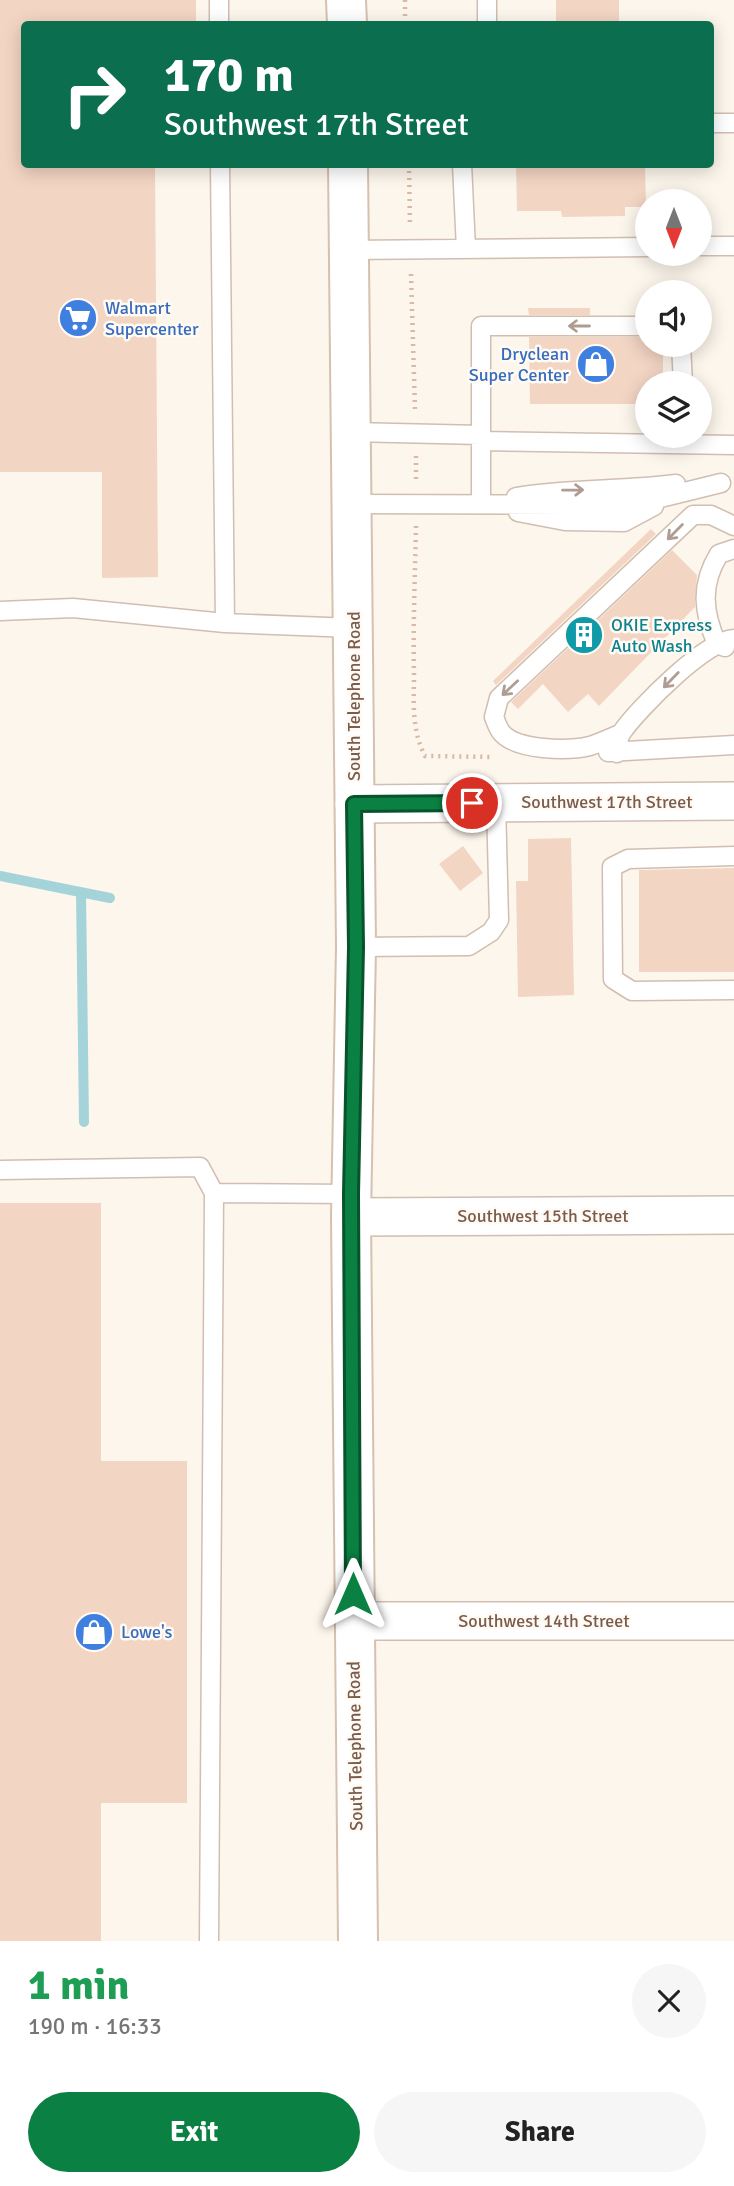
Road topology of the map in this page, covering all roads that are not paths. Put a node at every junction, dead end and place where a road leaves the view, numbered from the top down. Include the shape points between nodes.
1 (219, 0) edge
2 (346, 0) edge
3 (487, 0) edge
4 (219, 21) edge
5 (347, 21) edge
6 (487, 21) edge
7 (714, 123) edge
8 (734, 123) edge
9 (220, 168) edge
10 (348, 168) edge
11 (462, 168) edge
12 (712, 246) edge
13 (734, 246) edge
14 (635, 247) edge
15 (466, 249) junction
16 (349, 250) junction
17 (635, 326) edge
18 (351, 432) junction
19 (481, 438) junction
20 (635, 440) edge
21 (712, 443) edge
22 (734, 445) edge
23 (728, 483) edge
24 (481, 502) junction
25 (352, 504) junction
26 (734, 526) edge
27 (734, 550) edge
28 (0, 611) edge
29 (225, 623) junction
30 (353, 628) junction
31 (727, 645) edge
32 (620, 734) junction
33 (734, 745) edge
34 (568, 749) junction
35 (617, 752) junction
36 (734, 801) edge
37 (496, 803) junction
38 (354, 804) junction
39 (734, 856) edge
40 (356, 947) junction
41 (734, 990) edge
42 (0, 1170) edge
43 (214, 1193) junction
44 (351, 1206) junction
45 (734, 1215) edge
46 (354, 1621) junction
47 (734, 1621) edge
48 (209, 1941) edge
49 (358, 1941) edge

1 - 4 lane
2 - 5 main road
3 - 6 lane
7 - 8 lane
9 - 29 lane
10 - 16 main road, South Telephone Road
11 - 15 lane
12 - 13 lane
14 - 15 lane
15 - 16 lane
16 - 18 main road, South Telephone Road
17 -> 19 lane via 481,326
18 - 19 lane
18 - 25 main road, South Telephone Road
19 - 20 lane
19 - 24 lane
21 - 22 lane
24 -> 23 lane via 555,491
23 - 24 lane via 632,505
24 - 25 lane
25 - 30 main road, South Telephone Road
26 -> 34 lane via 711,515 693,515 499,698 494,717 502,734 522,744
27 - 31 lane via 719,554 708,572 706,617
28 - 29 lane via 73,608
29 - 30 lane
30 - 38 main road, South Telephone Road
31 -> 32 lane via 690,661
32 - 34 lane
32 - 35 lane
33 - 35 lane
34 - 35 lane
36 - 37 street, Southwest 17th Street
37 - 38 street, Southwest 17th Street
37 - 40 lane via 499,920 491,932 469,946
38 - 40 main road, South Telephone Road
39 - 41 lane via 628,859 612,867 612,979 632,991
40 - 44 main road, South Telephone Road
42 - 43 lane via 200,1167
43 - 44 lane
43 - 48 lane
44 - 45 street, Southwest 15th Street
44 - 46 main road, South Telephone Road
46 - 47 street, Southwest 14th Street
46 - 49 main road, South Telephone Road

